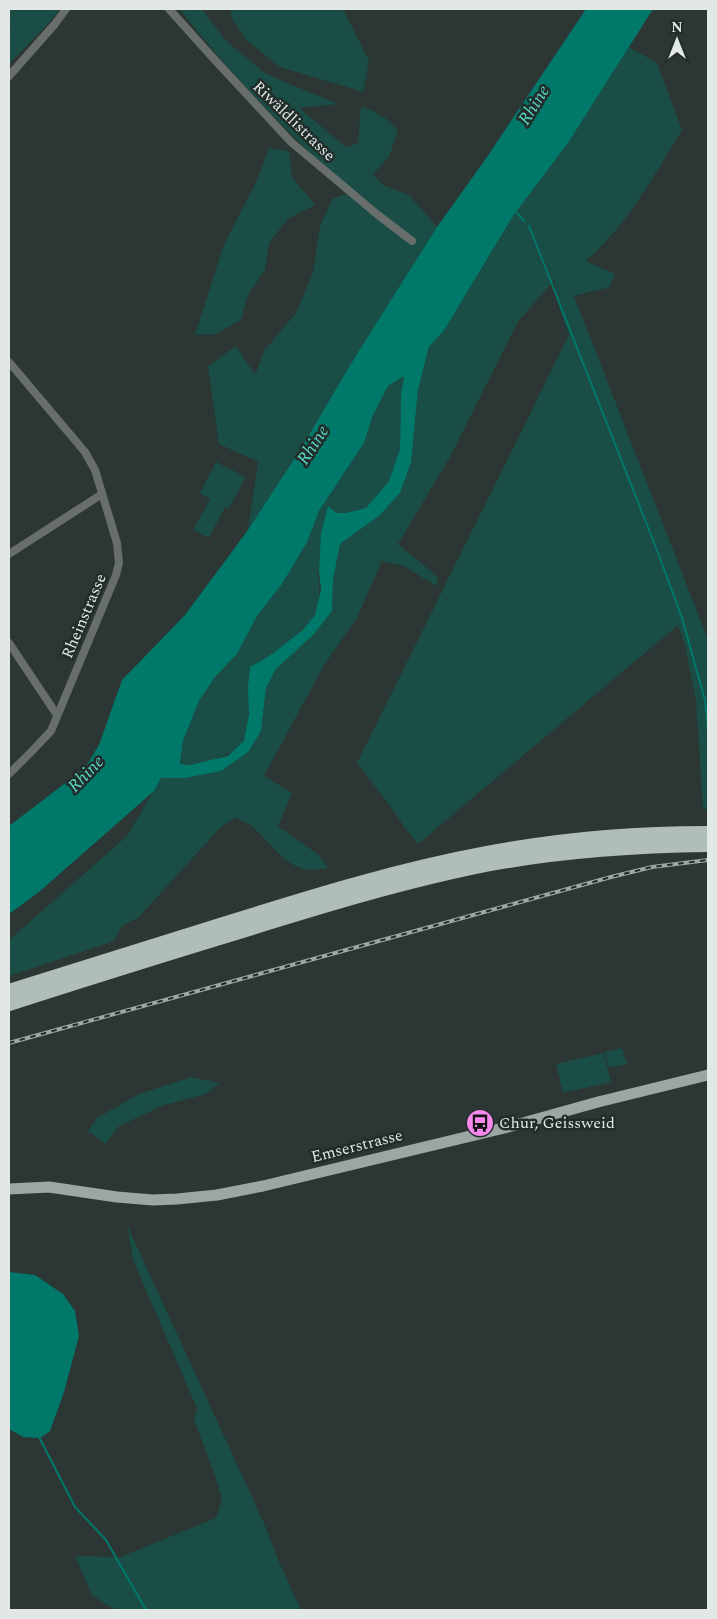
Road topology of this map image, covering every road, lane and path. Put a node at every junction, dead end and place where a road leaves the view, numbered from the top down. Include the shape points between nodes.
1 (66, 9) edge
2 (169, 9) edge
3 (9, 76) edge
4 (412, 241) dead end
5 (9, 362) edge
6 (102, 494) junction
7 (9, 554) edge
8 (9, 643) edge
9 (57, 716) junction
10 (9, 774) edge
11 (708, 833) edge
12 (640, 841) junction
13 (708, 845) edge
14 (9, 991) edge
15 (9, 1004) edge
16 (708, 1075) edge
17 (9, 1189) edge

1 - 3 street
2 - 4 street, Riwäldlistrasse via 296,146
5 - 6 street, Rheinstrasse via 85,452 95,470
6 - 7 street
6 - 9 street, Rheinstrasse via 118,550 118,568
8 - 9 street
9 - 10 street, Rheinstrasse via 51,731
11 - 12 highway
12 - 13 highway
12 - 14 highway via 526,846 414,868
12 - 15 highway via 424,878
16 - 17 main road, Emserstrasse via 512,1126 217,1195 153,1200 49,1188

